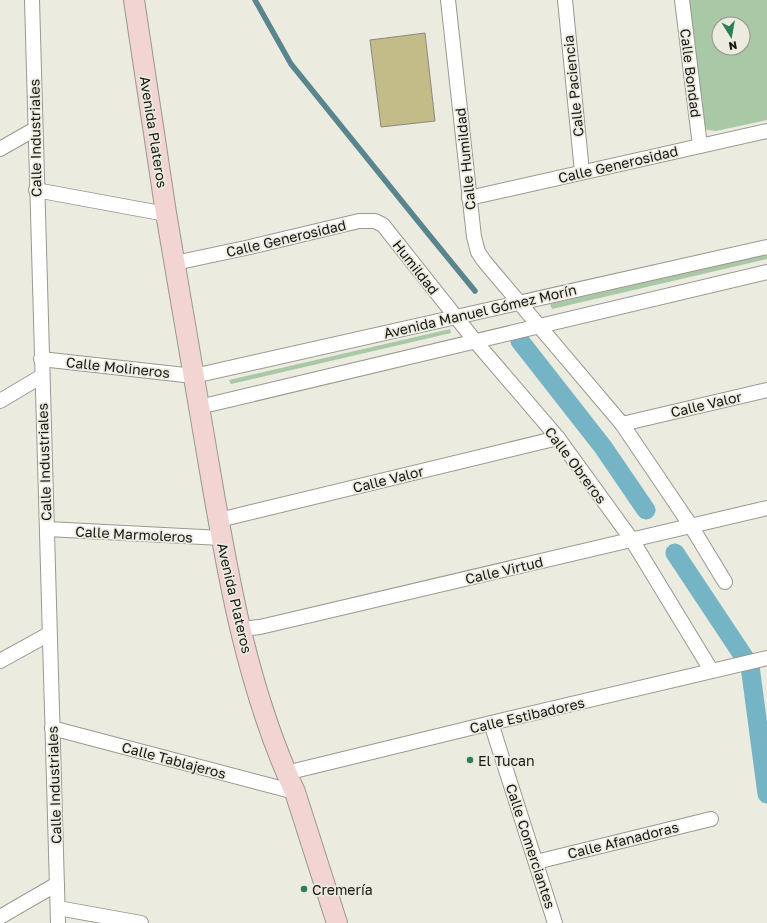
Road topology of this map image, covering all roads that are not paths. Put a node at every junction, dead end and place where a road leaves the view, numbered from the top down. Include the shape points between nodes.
1 (32, 0) edge
2 (134, 0) edge
3 (448, 0) edge
4 (565, 0) edge
5 (682, 0) edge
6 (35, 129) junction
7 (767, 130) edge
8 (700, 146) junction
9 (0, 149) edge
10 (582, 172) junction
11 (36, 190) junction
12 (469, 198) junction
13 (166, 214) junction
14 (375, 221) joint
15 (767, 247) edge
16 (175, 263) junction
17 (767, 272) edge
18 (520, 302) junction
19 (455, 317) junction
20 (540, 326) junction
21 (475, 341) junction
22 (41, 359) junction
23 (42, 376) junction
24 (194, 376) junction
25 (767, 390) edge
26 (0, 401) edge
27 (200, 407) junction
28 (622, 424) junction
29 (558, 438) junction
30 (767, 508) edge
31 (691, 526) junction
32 (47, 529) junction
33 (220, 529) junction
34 (632, 540) junction
35 (724, 582) dead end
36 (240, 629) junction
37 (49, 634) junction
38 (766, 658) edge
39 (0, 661) edge
40 (712, 670) junction
41 (491, 723) junction
42 (52, 728) junction
43 (286, 774) junction
44 (295, 792) junction
45 (711, 819) dead end
46 (536, 862) junction
47 (57, 884) junction
48 (58, 908) junction
49 (0, 917) edge
50 (58, 923) edge
51 (141, 923) edge
52 (337, 923) edge
53 (556, 923) edge

1 - 6 street, Calle Industriales
2 - 13 street, Avenida Plateros
3 - 12 street, Calle Humildad
4 - 10 street, Calle Paciencia
5 - 8 street, Calle Bondad
6 - 9 street
6 - 11 street, Calle Industriales
7 - 8 street, Calle Generosidad
8 - 10 street, Calle Generosidad
10 - 12 street, Calle Generosidad
11 - 13 street
11 - 22 street, Calle Industriales
12 - 18 street, Calle Humildad via 478,252
13 - 16 street, Avenida Plateros
14 - 16 street, Calle Generosidad via 359,221
14 - 19 street, Humildad via 383,225
15 - 18 street, Avenida Manuel Gómez Morín
16 - 24 street, Avenida Plateros
17 - 20 street, Avenida Manuel Gómez Morín
18 - 19 street, Avenida Manuel Gómez Morín
18 - 20 street, Calle Humildad
19 - 21 street, Humildad
19 - 24 street, Avenida Manuel Gómez Morín
20 - 21 street, Avenida Manuel Gómez Morín
20 - 28 street
21 - 27 street, Avenida Manuel Gómez Morín
21 - 29 street, Calle Obreros
22 - 23 street, Calle Industriales
22 - 24 street, Calle Molineros
23 - 26 street
23 - 32 street, Calle Industriales
24 - 27 street, Avenida Plateros
25 - 28 street, Calle Valor
27 - 33 street, Avenida Plateros
28 - 31 street
29 - 33 street, Calle Valor
29 - 34 street, Calle Obreros
30 - 31 street, Calle Virtud
31 - 34 street, Calle Virtud
31 - 35 street
32 - 33 street, Calle Marmoleros
32 - 37 street, Calle Industriales
33 - 36 street, Avenida Plateros
34 - 36 street, Calle Virtud via 260,627
34 - 40 street, Calle Obreros
36 - 43 street, Avenida Plateros via 266,718
37 - 39 street
37 - 42 street, Calle Industriales
38 - 40 street, Calle Estibadores
40 - 41 street, Calle Estibadores
41 - 43 street, Calle Estibadores
41 - 46 street, Calle Comerciantes
42 - 44 street, Calle Tablajeros
42 - 47 street, Calle Industriales
43 - 44 street, Avenida Plateros
44 - 52 street, Avenida Plateros
45 - 46 street, Calle Afanadoras
46 - 53 street, Calle Comerciantes
47 - 48 street, Calle Industriales
47 - 49 street
48 - 50 street, Calle Industriales
48 - 51 street

